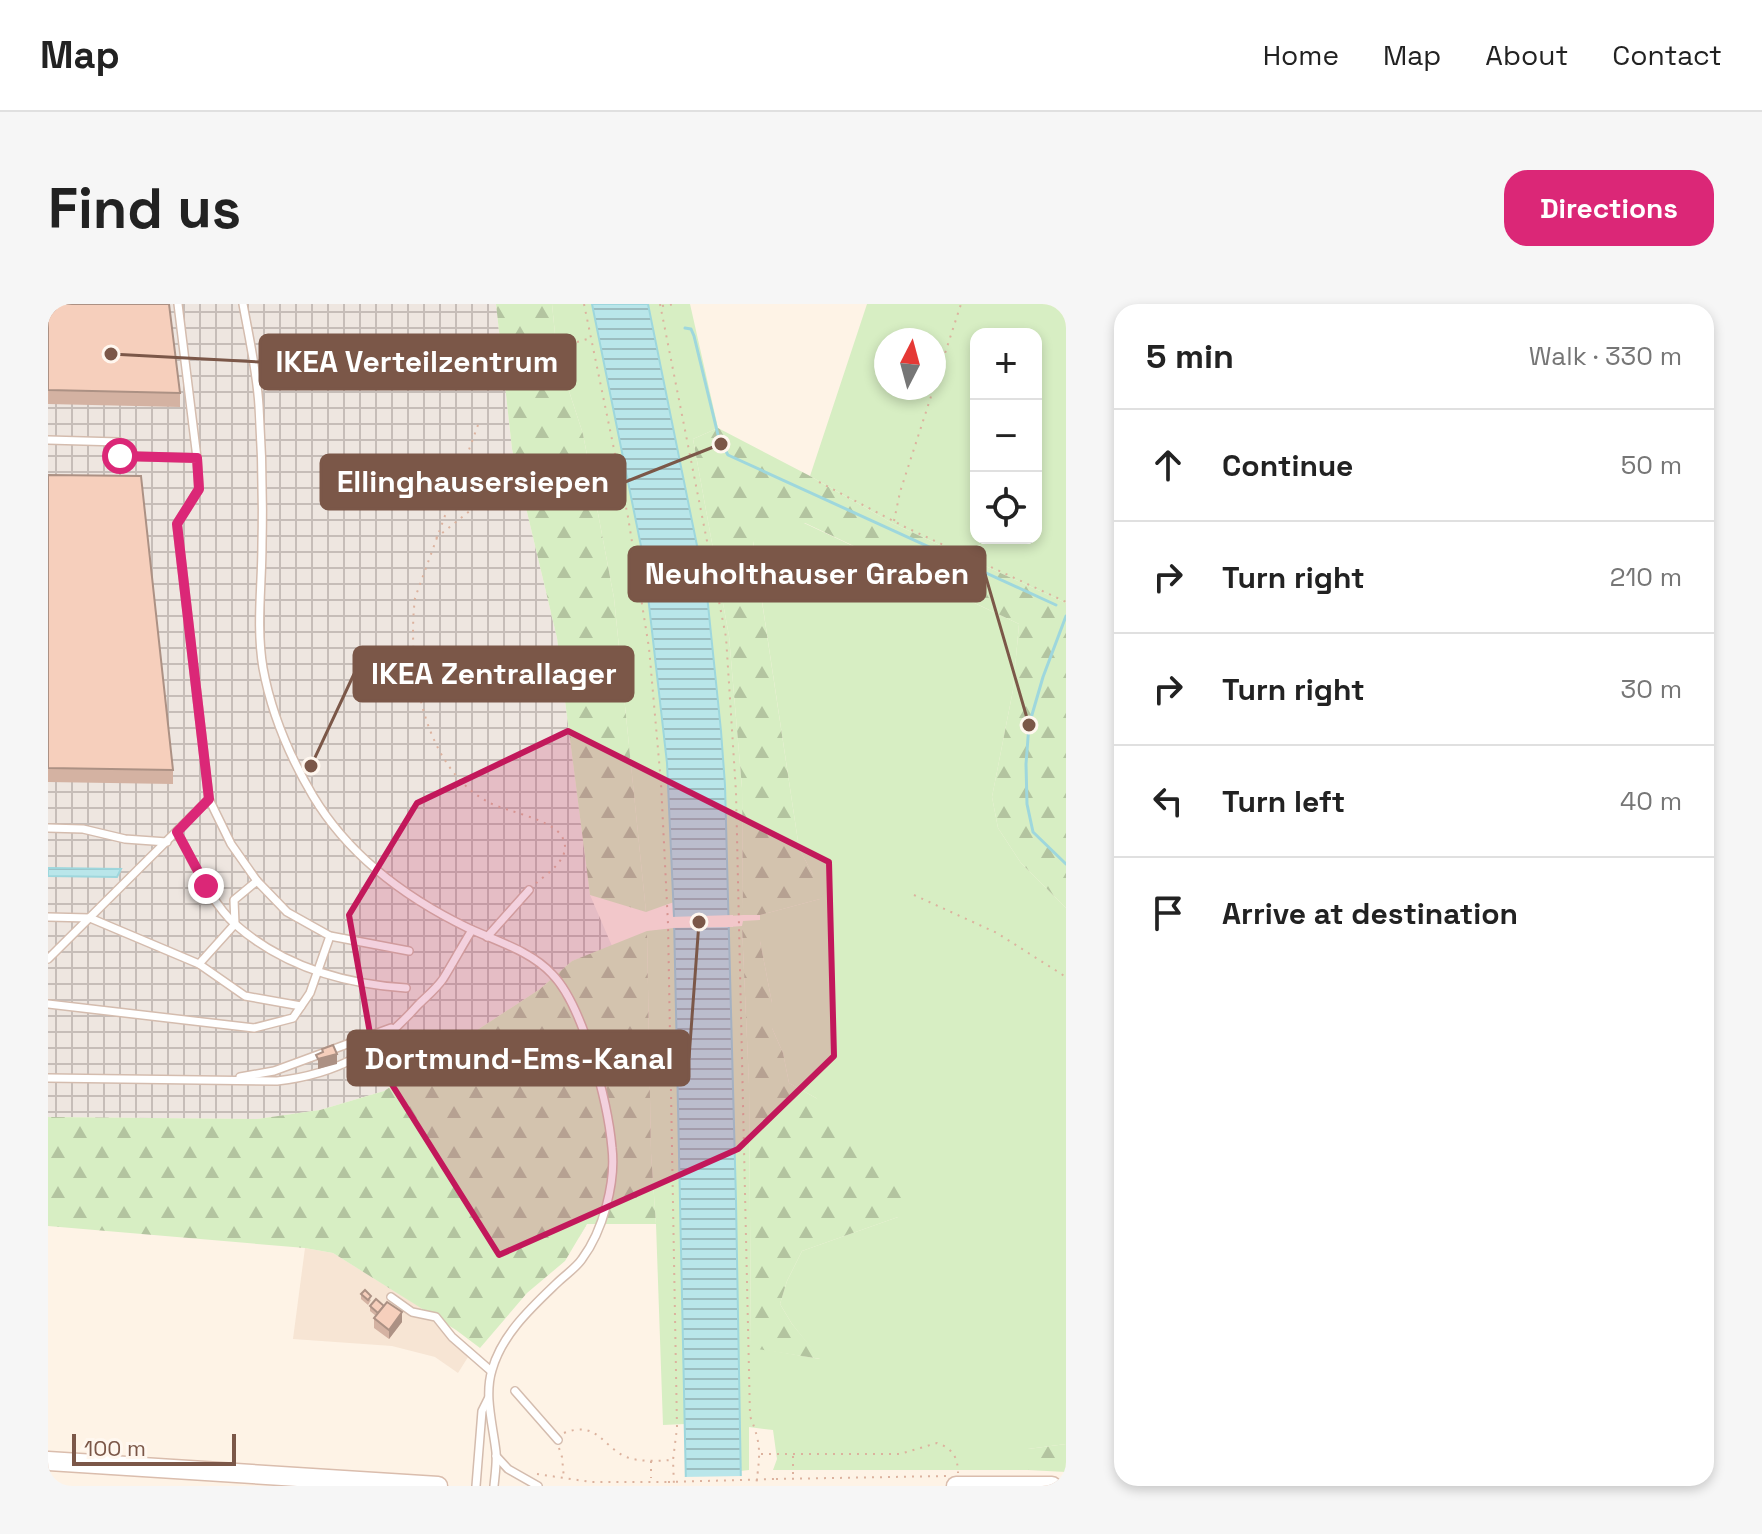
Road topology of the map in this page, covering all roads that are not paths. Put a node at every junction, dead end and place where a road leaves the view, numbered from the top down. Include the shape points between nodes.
1 (178, 304) edge
2 (243, 304) edge
3 (48, 440) edge
4 (197, 458) junction
5 (209, 799) junction
6 (48, 828) edge
7 (177, 832) junction
8 (167, 842) junction
9 (257, 881) junction
10 (529, 890) road end
11 (48, 917) edge
12 (90, 918) junction
13 (235, 924) junction
14 (472, 930) junction
15 (330, 936) junction
16 (487, 937) junction
17 (409, 951) dead end
18 (48, 959) edge
19 (199, 964) junction
20 (317, 973) junction
21 (406, 988) dead end
22 (48, 1004) edge
23 (301, 1006) junction
24 (407, 1018) junction
25 (48, 1078) edge
26 (219, 1081) junction
27 (391, 1297) dead end
28 (491, 1371) junction
29 (515, 1391) dead end
30 (488, 1399) junction
31 (558, 1440) road end
32 (496, 1456) junction
33 (48, 1461) edge
34 (957, 1481) edge
35 (438, 1486) edge
36 (476, 1486) edge
37 (494, 1486) edge
38 (538, 1486) edge
39 (1052, 1486) edge

1 - 4 lane
2 - 14 lane via 259,402 258,614 278,724 337,830 395,885
3 - 4 lane via 119,442 120,456
4 - 5 lane via 199,489 177,524
5 - 7 lane
5 - 9 lane
6 - 8 lane
7 - 8 lane
7 - 13 lane via 206,886
8 - 12 lane
9 - 13 lane via 234,900
9 - 15 lane via 287,912
10 - 16 lane
11 - 12 lane
12 - 18 lane
12 - 19 lane
13 - 19 lane
13 - 20 lane
14 - 16 lane
14 - 24 lane via 442,981
15 - 17 lane
15 - 20 lane
16 - 28 lane via 538,962 571,997 613,1151 602,1221 583,1258 529,1310
19 - 23 lane via 245,996
20 - 21 lane
20 - 23 lane
22 - 23 lane via 254,1028 293,1018
24 - 26 lane via 388,1030 274,1071
24 - 26 lane via 370,1051 342,1066 277,1081
25 - 26 lane
27 - 28 lane via 412,1312 436,1317
28 - 30 lane
29 - 31 lane
30 - 32 lane
30 - 36 lane via 482,1411
32 - 37 lane
32 - 38 lane
33 - 35 main road
34 - 39 main road

